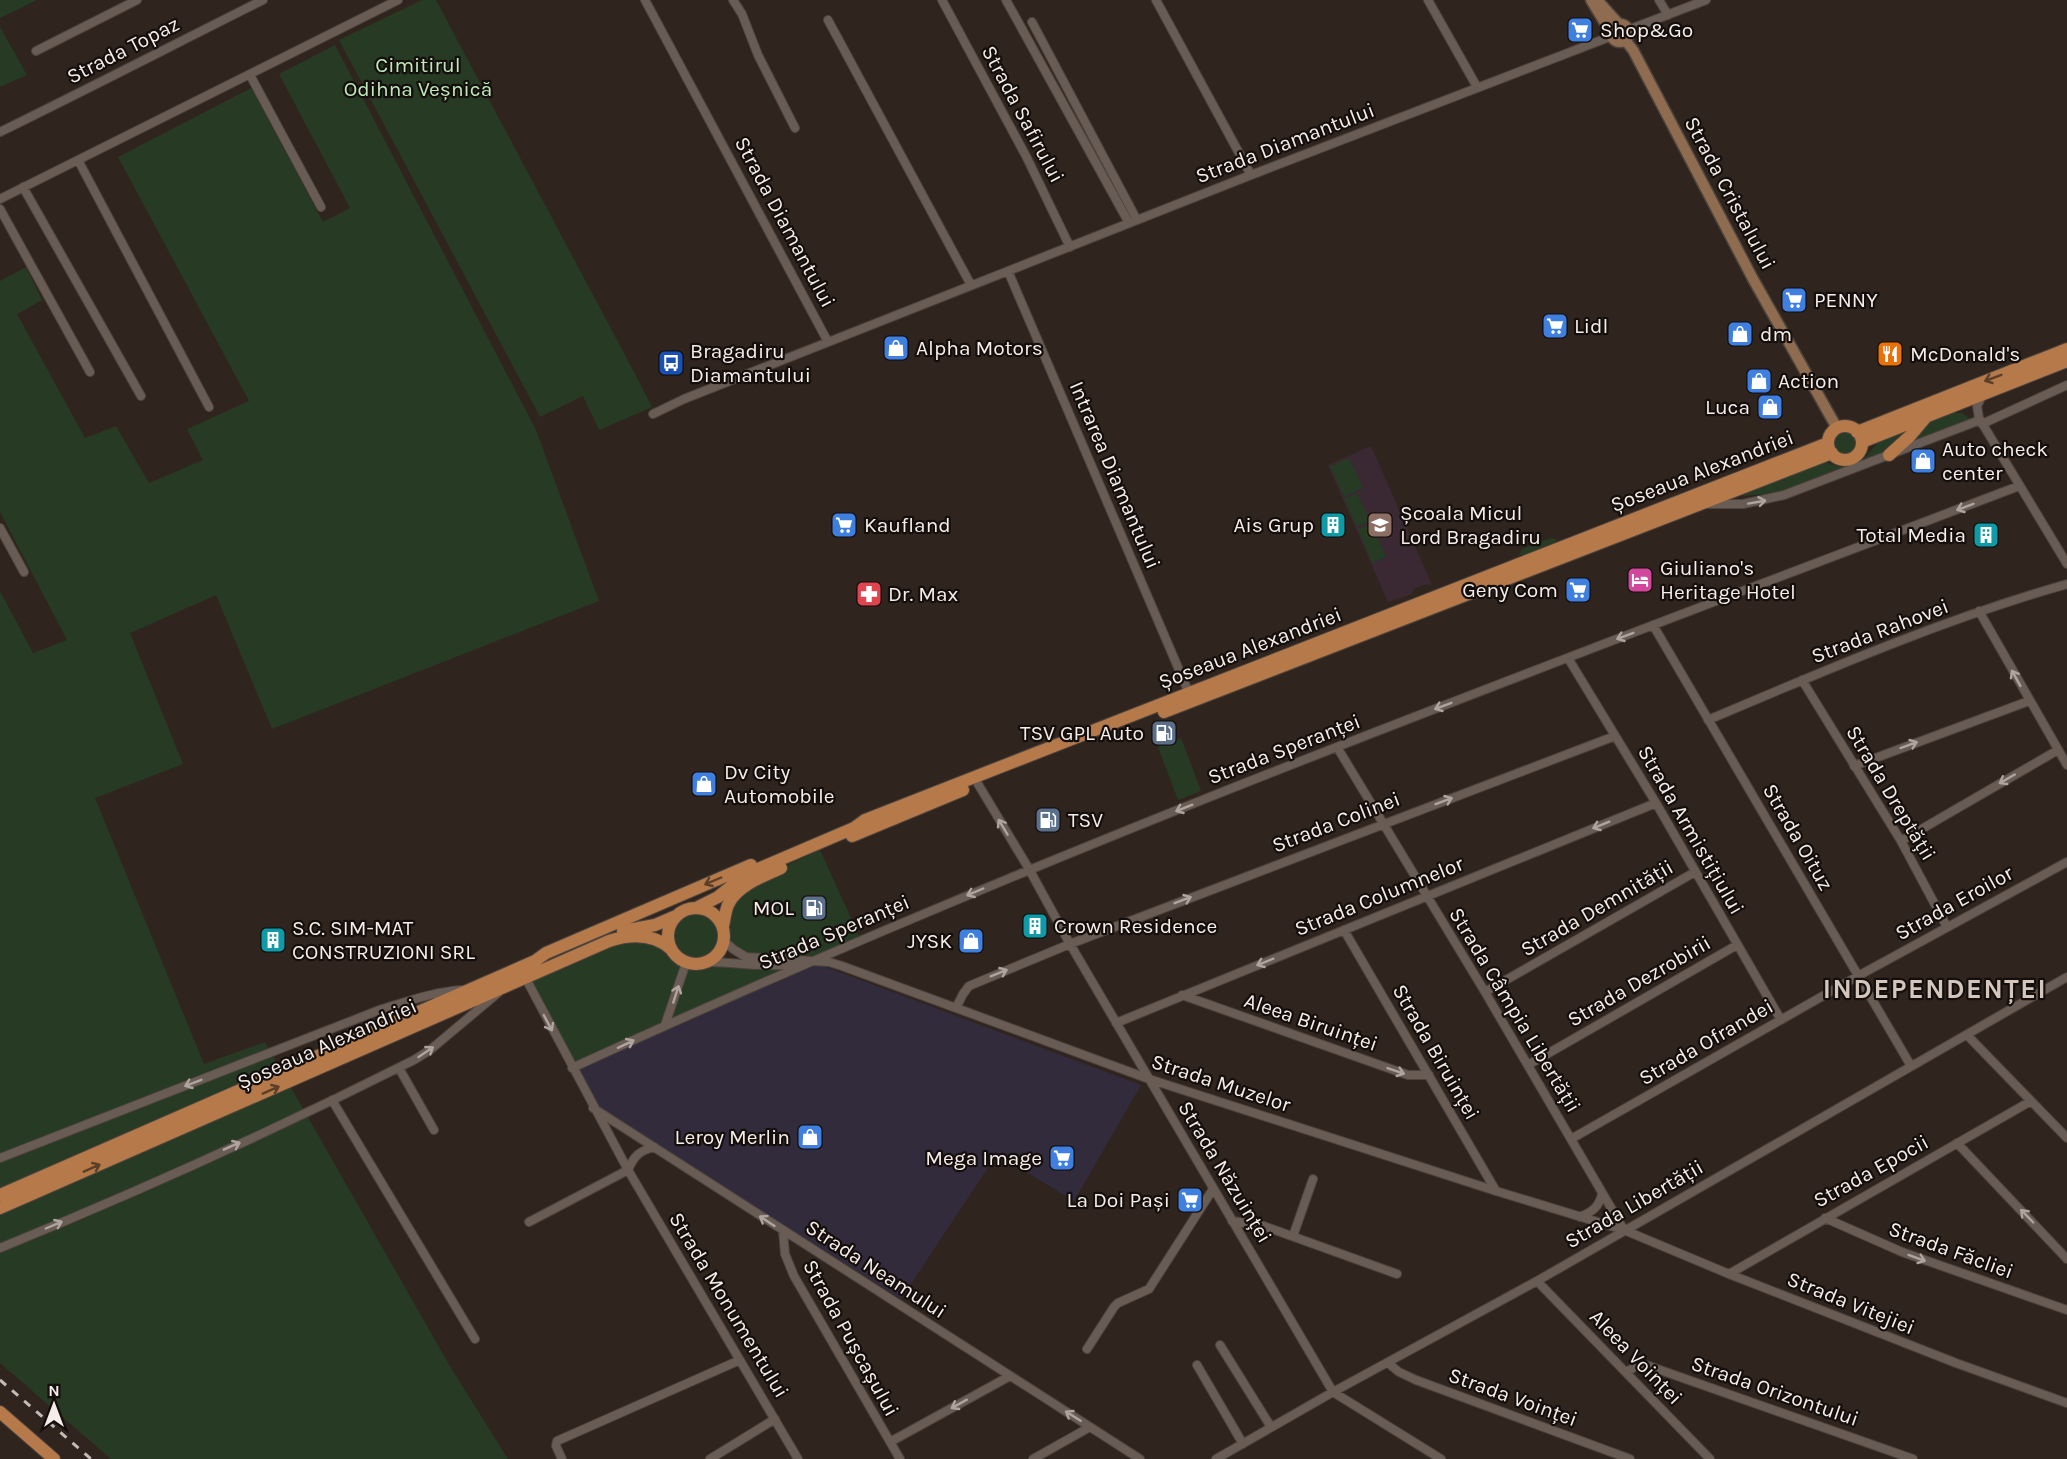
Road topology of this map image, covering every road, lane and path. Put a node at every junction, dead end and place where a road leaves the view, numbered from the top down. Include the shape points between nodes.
1 (137, 0) edge
2 (263, 0) edge
3 (396, 0) edge
4 (645, 0) edge
5 (734, 0) edge
6 (942, 0) edge
7 (1006, 0) edge
8 (1156, 0) edge
9 (1428, 0) edge
10 (1591, 0) edge
11 (1598, 0) edge
12 (1659, 0) edge
13 (1706, 0) edge
14 (1668, 15) junction
15 (828, 20) dead end
16 (1032, 22) dead end
17 (1619, 32) junction
18 (36, 51) dead end
19 (250, 75) junction
20 (1477, 87) junction
21 (795, 128) dead end
22 (0, 132) edge
23 (78, 160) junction
24 (1251, 175) junction
25 (23, 188) junction
26 (0, 199) edge
27 (321, 207) dead end
28 (0, 209) edge
29 (1137, 220) junction
30 (1129, 223) junction
31 (1070, 247) junction
32 (1008, 271) junction
33 (971, 285) junction
34 (828, 342) junction
35 (2067, 349) edge
36 (2067, 361) edge
37 (90, 372) dead end
38 (2067, 385) edge
39 (1984, 392) junction
40 (141, 396) dead end
41 (209, 406) dead end
42 (653, 414) dead end
43 (1927, 415) junction
44 (1980, 421) junction
45 (1837, 428) junction
46 (1859, 437) junction
47 (1830, 448) junction
48 (1889, 455) junction
49 (2019, 486) junction
50 (1698, 503) junction
51 (0, 528) edge
52 (2067, 564) edge
53 (24, 572) dead end
54 (2067, 584) edge
55 (1979, 611) junction
56 (1653, 626) junction
57 (1568, 658) junction
58 (1802, 680) junction
59 (1189, 693) junction
60 (2029, 701) junction
61 (1708, 720) junction
62 (1615, 736) junction
63 (1337, 747) junction
64 (2058, 750) junction
65 (2067, 765) edge
66 (1854, 766) junction
67 (978, 784) junction
68 (1656, 803) junction
69 (864, 820) junction
70 (1382, 824) junction
71 (1900, 841) junction
72 (2067, 862) edge
73 (1029, 869) junction
74 (1695, 872) junction
75 (1426, 896) junction
76 (696, 908) junction
77 (676, 916) junction
78 (723, 927) junction
79 (1947, 927) junction
80 (1344, 930) junction
81 (724, 941) junction
82 (1070, 944) junction
83 (1737, 945) junction
84 (671, 949) junction
85 (535, 961) junction
86 (708, 962) junction
87 (810, 962) junction
88 (686, 963) junction
89 (1858, 976) junction
90 (2067, 977) edge
91 (520, 979) junction
92 (466, 990) junction
93 (1485, 993) junction
94 (1182, 995) junction
95 (956, 1008) junction
96 (1781, 1020) junction
97 (1116, 1023) junction
98 (665, 1025) junction
99 (1967, 1035) junction
100 (1528, 1065) junction
101 (1911, 1066) junction
102 (399, 1068) junction
103 (572, 1068) junction
104 (1429, 1075) junction
105 (1149, 1079) junction
106 (332, 1100) junction
107 (2031, 1101) junction
108 (594, 1108) junction
109 (434, 1130) dead end
110 (2067, 1137) edge
111 (1571, 1139) junction
112 (1957, 1143) junction
113 (654, 1147) junction
114 (0, 1158) edge
115 (628, 1170) junction
116 (1313, 1179) dead end
117 (1214, 1189) junction
118 (1496, 1191) junction
119 (1602, 1194) junction
120 (0, 1195) edge
121 (0, 1208) edge
122 (1580, 1216) junction
123 (1825, 1218) junction
124 (1232, 1221) junction
125 (529, 1222) dead end
126 (1624, 1230) junction
127 (783, 1231) junction
128 (1293, 1236) junction
129 (0, 1248) edge
130 (2067, 1259) edge
131 (1397, 1274) dead end
132 (1729, 1274) junction
133 (1537, 1281) junction
134 (2067, 1310) edge
135 (475, 1339) dead end
136 (1220, 1345) dead end
137 (1087, 1349) dead end
138 (740, 1360) junction
139 (1388, 1363) junction
140 (1197, 1365) dead end
141 (1626, 1372) junction
142 (1010, 1376) junction
143 (1333, 1392) junction
144 (2067, 1403) edge
145 (0, 1412) edge
146 (775, 1419) junction
147 (1090, 1427) junction
148 (1271, 1427) junction
149 (890, 1442) junction
150 (1243, 1444) junction
151 (54, 1459) edge
152 (562, 1459) edge
153 (710, 1459) edge
154 (798, 1459) edge
155 (900, 1459) edge
156 (1033, 1459) edge
157 (1140, 1459) edge
158 (1216, 1459) edge
159 (1441, 1459) edge
160 (1630, 1459) edge
161 (1710, 1459) edge
162 (1913, 1459) edge

1 - 18 street, Strada Topaz
2 - 22 street, Strada Topaz
3 - 19 street
4 - 34 street, Strada Diamantului
5 - 21 street
6 - 31 street, Strada Safirului
7 - 30 street
8 - 24 street
9 - 20 street
10 - 17 street, Strada Cristalului via 1605,23
11 - 17 street, Strada Cristalului
12 - 14 street
13 - 14 street, Strada Diamantului
14 - 17 street, Strada Diamantului
15 - 33 street
16 - 29 street
17 - 20 street, Strada Diamantului
17 - 45 street, Strada Cristalului via 1633,50 1759,290
19 - 23 street
19 - 27 street
20 - 24 street, Strada Diamantului
23 - 25 street
23 - 41 street
24 - 29 street, Strada Diamantului
25 - 26 street
25 - 40 street
28 - 37 street
29 - 30 street, Strada Diamantului
30 - 31 street, Strada Diamantului
31 - 32 street, Strada Diamantului
32 - 33 street, Strada Diamantului
32 - 59 street, Intrarea Diamantului
33 - 34 street, Strada Diamantului
34 - 42 street, Strada Diamantului
35 -> 46 main road
36 - 39 main road
38 - 44 street
39 - 43 main road
39 - 44 street via 1977,406
43 - 46 main road
43 - 48 main road
44 - 48 street
44 - 49 street
45 - 46 main road via 1846,426
45 - 47 main road via 1831,433
46 - 47 main road via 1858,453 1851,458 1843,459
47 - 50 main road, Șoseaua Alexandriei
47 - 59 main road, Șoseaua Alexandriei
50 -> 48 street via 1728,505 1767,500
49 - 52 street
49 -> 56 street, Strada Speranței
50 - 67 main road, Șoseaua Alexandriei
51 - 53 street
54 - 55 street, Strada Rahovei
55 - 58 street, Strada Rahovei
60 -> 55 street
56 -> 57 street, Strada Speranței
56 - 61 street, Strada Oituz
57 - 62 street, Strada Armistițiului
57 -> 63 street, Strada Speranței
58 - 61 street, Strada Rahovei
58 - 66 street, Strada Dreptății
59 - 69 main road, Șoseaua Alexandriei
60 - 64 street
66 -> 60 street
61 - 89 street, Strada Oituz
62 - 68 street, Strada Armistițiului
70 -> 62 street, Strada Colinei
63 - 70 street, Strada Câmpia Libertății
63 -> 73 street, Strada Speranței
64 - 65 street
64 -> 71 street
66 - 71 street, Strada Dreptății
73 -> 67 street, Strada Năzuinței
67 - 78 main road, Șoseaua Alexandriei via 760,878 735,894
68 - 74 street, Strada Armistițiului
68 -> 75 street, Strada Columnelor
69 - 76 main road, Șoseaua Alexandriei via 854,828 758,869
69 -> 85 main road via 546,952
70 - 75 street, Strada Câmpia Libertății
82 -> 70 street, Strada Colinei
71 - 79 street, Strada Dreptății
72 - 79 street, Strada Eroilor
73 - 82 street, Strada Năzuinței
73 -> 87 street, Strada Speranței
74 - 83 street, Strada Armistițiului
74 - 93 street, Strada Demnității
75 - 80 street, Strada Columnelor
75 - 93 street, Strada Câmpia Libertății
76 - 77 main road
76 - 78 main road via 712,913
77 - 84 main road via 668,932
77 - 85 main road
78 - 81 main road
79 - 89 street, Strada Eroilor
80 -> 94 street, Strada Columnelor
80 - 104 street, Strada Biruinței
81 - 86 main road via 716,957
81 - 87 street via 746,957
95 -> 82 street, Strada Colinei via 969,986
82 - 97 street, Strada Năzuinței
83 - 96 street, Strada Armistițiului
83 - 100 street, Strada Dezrobirii
84 - 88 main road
84 - 91 main road, Șoseaua Alexandriei via 647,937 617,938
85 - 92 main road, Șoseaua Alexandriei
86 - 87 street via 783,966
86 - 88 main road
87 - 95 street, Strada Muzelor via 842,966
87 - 98 street, Strada Speranței
98 -> 88 street
89 - 96 street, Strada Ofrandei
89 - 101 street, Strada Oituz
90 - 99 street, Strada Libertății
102 -> 91 street via 430,1050
91 -> 103 street, Strada Monumentului
121 -> 91 main road, Șoseaua Alexandriei
92 -> 114 street via 441,992 382,1009
92 - 120 main road, Șoseaua Alexandriei
93 - 100 street, Strada Câmpia Libertății
94 - 97 street, Strada Columnelor
94 -> 104 street, Aleea Biruinței via 1408,1075
95 - 105 street, Strada Muzelor
96 - 111 street, Strada Ofrandei
97 - 105 street, Strada Năzuinței
103 -> 98 street, Strada Speranței
99 - 101 street, Strada Libertății
99 - 107 street
100 - 111 street, Strada Câmpia Libertății
101 - 126 street, Strada Libertății
102 - 106 street
102 - 109 street
103 - 108 street, Strada Monumentului
104 - 118 street, Strada Biruinței
105 - 117 street, Strada Năzuinței
105 - 118 street, Strada Muzelor
129 -> 106 street
106 - 135 street
107 - 110 street
107 - 112 street, Strada Epocii
108 - 113 street, Strada Neamului
108 - 115 street, Strada Monumentului
111 - 119 street, Strada Câmpia Libertății
112 - 123 street, Strada Epocii
130 -> 112 street
113 - 115 street via 641,1150
127 -> 113 street, Strada Neamului
115 - 125 street
115 - 138 street, Strada Monumentului
116 - 128 street
117 - 124 street, Strada Năzuinței
117 - 137 street via 1149,1289 1118,1303
118 - 122 street, Strada Muzelor
119 - 122 street via 1598,1205
119 - 126 street, Strada Câmpia Libertății
122 - 126 street, Strada Muzelor
123 - 132 street, Strada Epocii
123 -> 134 street, Strada Făcliei via 1902,1252
124 - 128 street via 1261,1225
124 - 143 street, Strada Năzuinței
126 - 132 street, Strada Vitejiei
126 - 133 street, Strada Libertății
127 - 142 street, Strada Neamului
127 - 149 street, Strada Pușcașului via 785,1254 794,1276
128 - 131 street
132 - 144 street, Strada Vitejiei via 1956,1364
133 - 139 street, Strada Libertății
133 - 141 street, Aleea Voinței
136 - 148 street
138 - 146 street, Strada Monumentului
138 - 152 street via 557,1441
139 - 143 street, Strada Libertății
139 - 160 street, Strada Voinței via 1416,1380
140 - 150 street
141 - 161 street, Aleea Voinței
141 - 162 street, Strada Orizontului via 1646,1365
147 -> 142 street, Strada Neamului
142 -> 149 street
143 - 148 street, Strada Libertății
143 - 159 street
145 - 151 main road
146 - 153 street
146 - 154 street, Strada Monumentului
147 - 156 street
147 - 157 street, Strada Neamului
148 - 150 street, Strada Libertății
149 - 155 street, Strada Pușcașului
150 - 158 street, Strada Libertății

